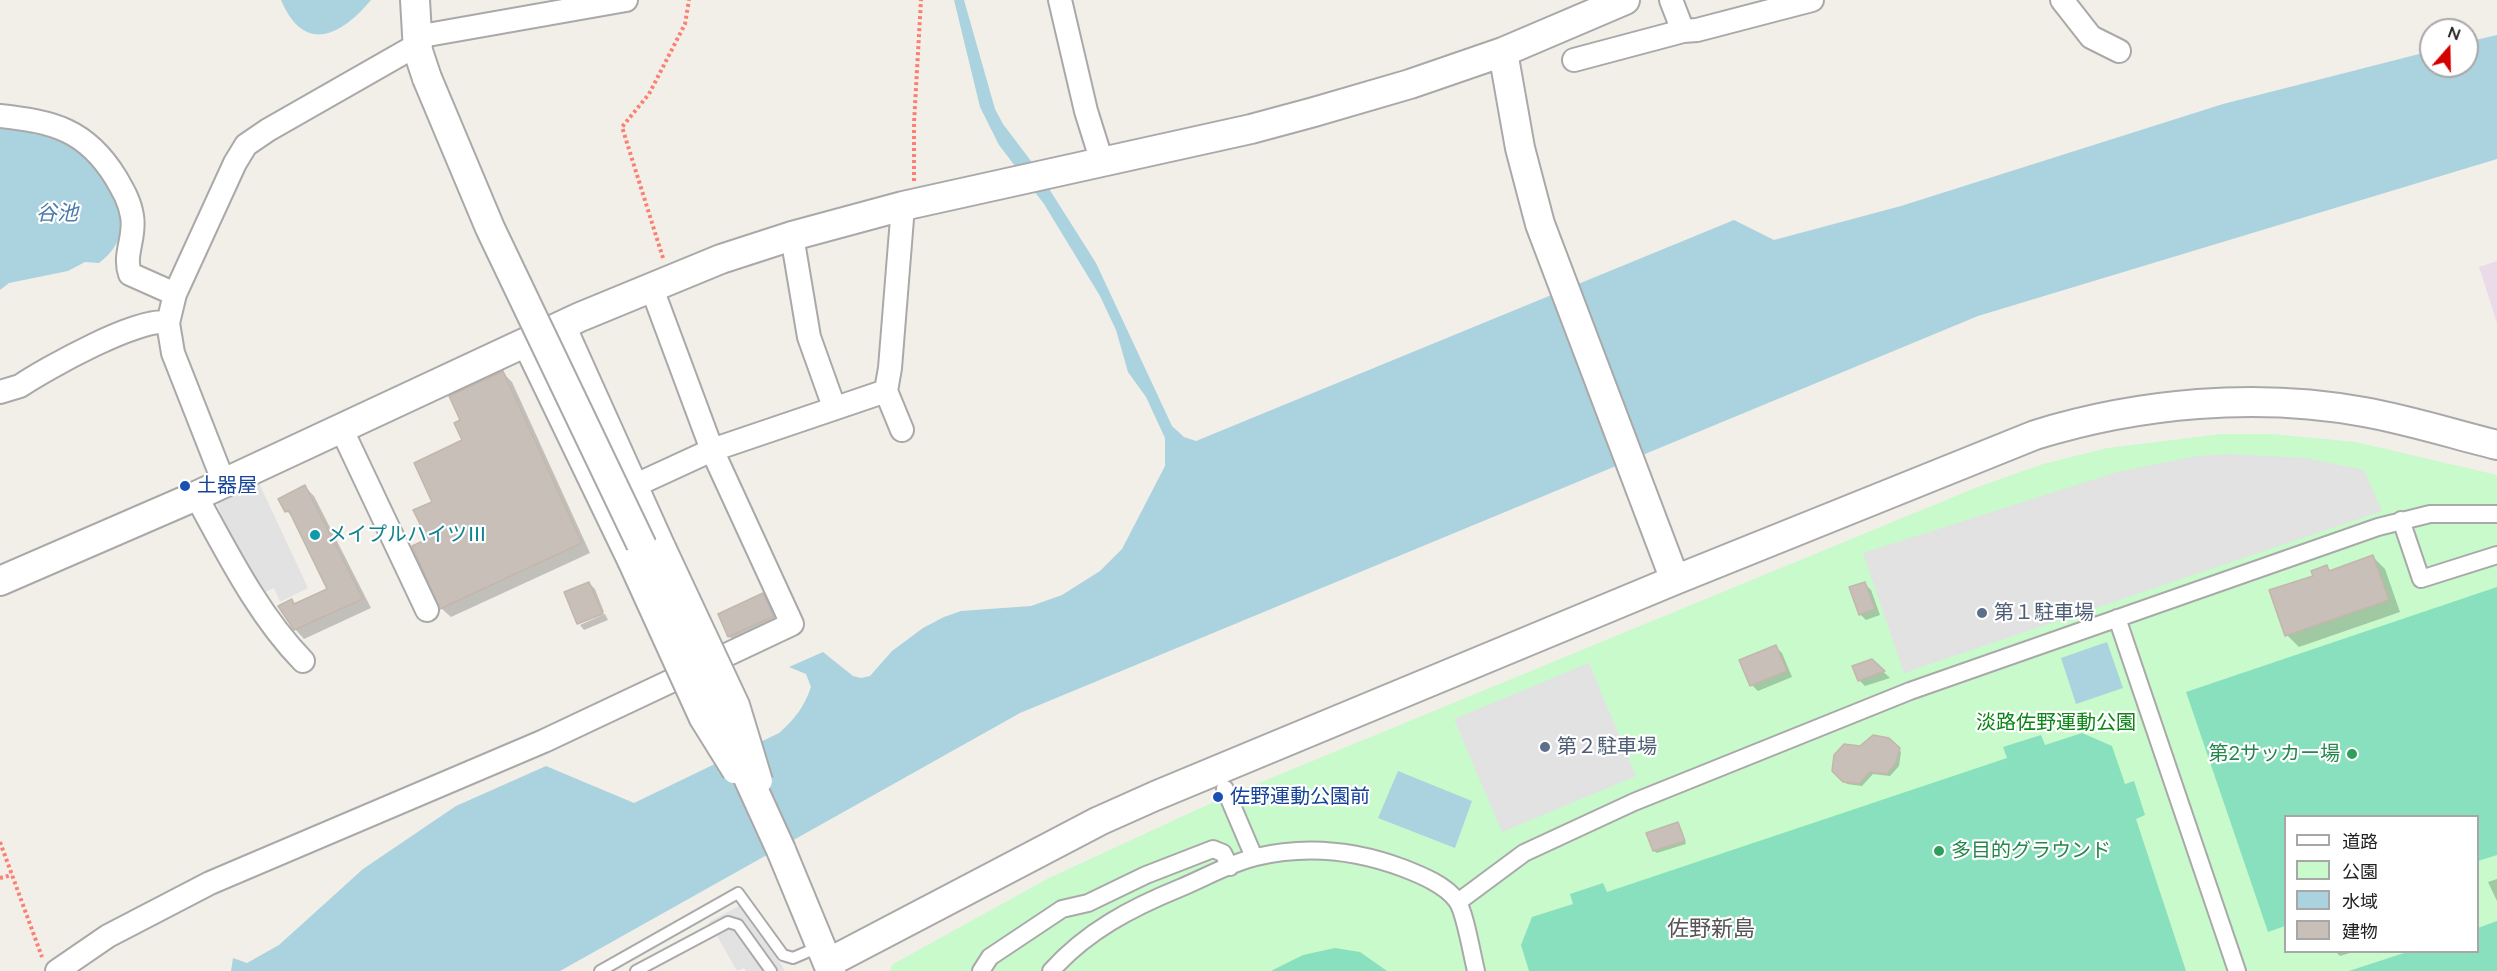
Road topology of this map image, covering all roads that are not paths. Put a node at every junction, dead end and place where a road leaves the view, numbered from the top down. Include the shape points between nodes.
1 (415, 0) edge
2 (626, 0) edge
3 (1060, 0) edge
4 (1625, 0) edge
5 (1671, 0) edge
6 (1812, 0) edge
7 (2062, 0) edge
8 (1683, 31) junction
9 (416, 41) junction
10 (2119, 51) dead end
11 (1503, 52) junction
12 (1574, 60) dead end
13 (0, 116) edge
14 (1102, 162) junction
15 (908, 205) junction
16 (792, 236) junction
17 (660, 282) junction
18 (175, 294) junction
19 (168, 323) junction
20 (564, 325) junction
21 (524, 343) junction
22 (0, 392) edge
23 (886, 392) junction
24 (834, 407) junction
25 (341, 428) junction
26 (902, 430) dead end
27 (2497, 445) edge
28 (712, 450) junction
29 (224, 483) junction
30 (636, 485) junction
31 (196, 496) junction
32 (2497, 514) edge
33 (2401, 520) junction
34 (2497, 555) edge
35 (1675, 580) junction
36 (0, 581) edge
37 (428, 610) dead end
38 (2117, 618) junction
39 (303, 661) dead end
40 (1225, 789) dead end
41 (781, 850) junction
42 (1254, 857) junction
43 (1230, 867) junction
44 (1458, 902) junction
45 (827, 960) edge
46 (50, 966) edge
47 (600, 971) edge
48 (636, 971) edge
49 (771, 971) edge
50 (981, 971) edge
51 (1051, 971) edge
52 (1476, 971) edge
53 (2237, 971) edge

1 - 9 street
2 - 9 street
3 - 14 street
4 - 11 street
5 - 8 street
6 - 8 street
7 - 10 street via 2091,37
8 - 12 street
9 - 18 street via 246,146
9 - 41 street, bridge via 427,78 490,228 658,580
11 - 14 street via 1314,112
11 - 35 street via 1525,170 1540,224
13 - 18 street via 62,127 90,146 129,202 133,230 126,255 130,274
14 - 15 street
15 - 16 street
15 - 23 street
16 - 17 street
16 - 24 street via 809,338
17 - 20 street
17 - 28 street
18 - 19 street
19 - 22 street via 160,320 135,327 20,386
19 - 29 street via 173,353
20 - 21 street
20 - 30 street
21 - 25 street
21 - 41 street, bridge via 701,719
23 - 24 street
23 - 26 street
24 - 28 street
25 - 29 street
25 - 37 street
27 - 35 street via 2395,418 2336,408 2221,404 2109,416 2053,429 1980,456
28 - 30 street
28 - 46 street via 792,624 544,741 210,883
29 - 31 street
30 - 41 street, bridge via 738,705
31 - 36 street
31 - 39 street via 235,566 287,645
32 - 33 street via 2447,513
33 - 34 street via 2421,579
33 - 38 street
35 - 45 street via 1155,796
38 - 44 street via 1910,690 1634,802 1524,853
38 - 53 street
40 - 42 street
41 - 45 street
42 - 43 street
42 - 44 street via 1306,850 1362,854 1412,871 1447,890
43 - 50 street via 1226,857 1214,849 1088,903 1062,909 990,957
43 - 51 street via 1117,916 1083,940
44 - 52 street
45 - 47 lane via 783,955 738,893
48 - 49 lane via 724,923 734,922

